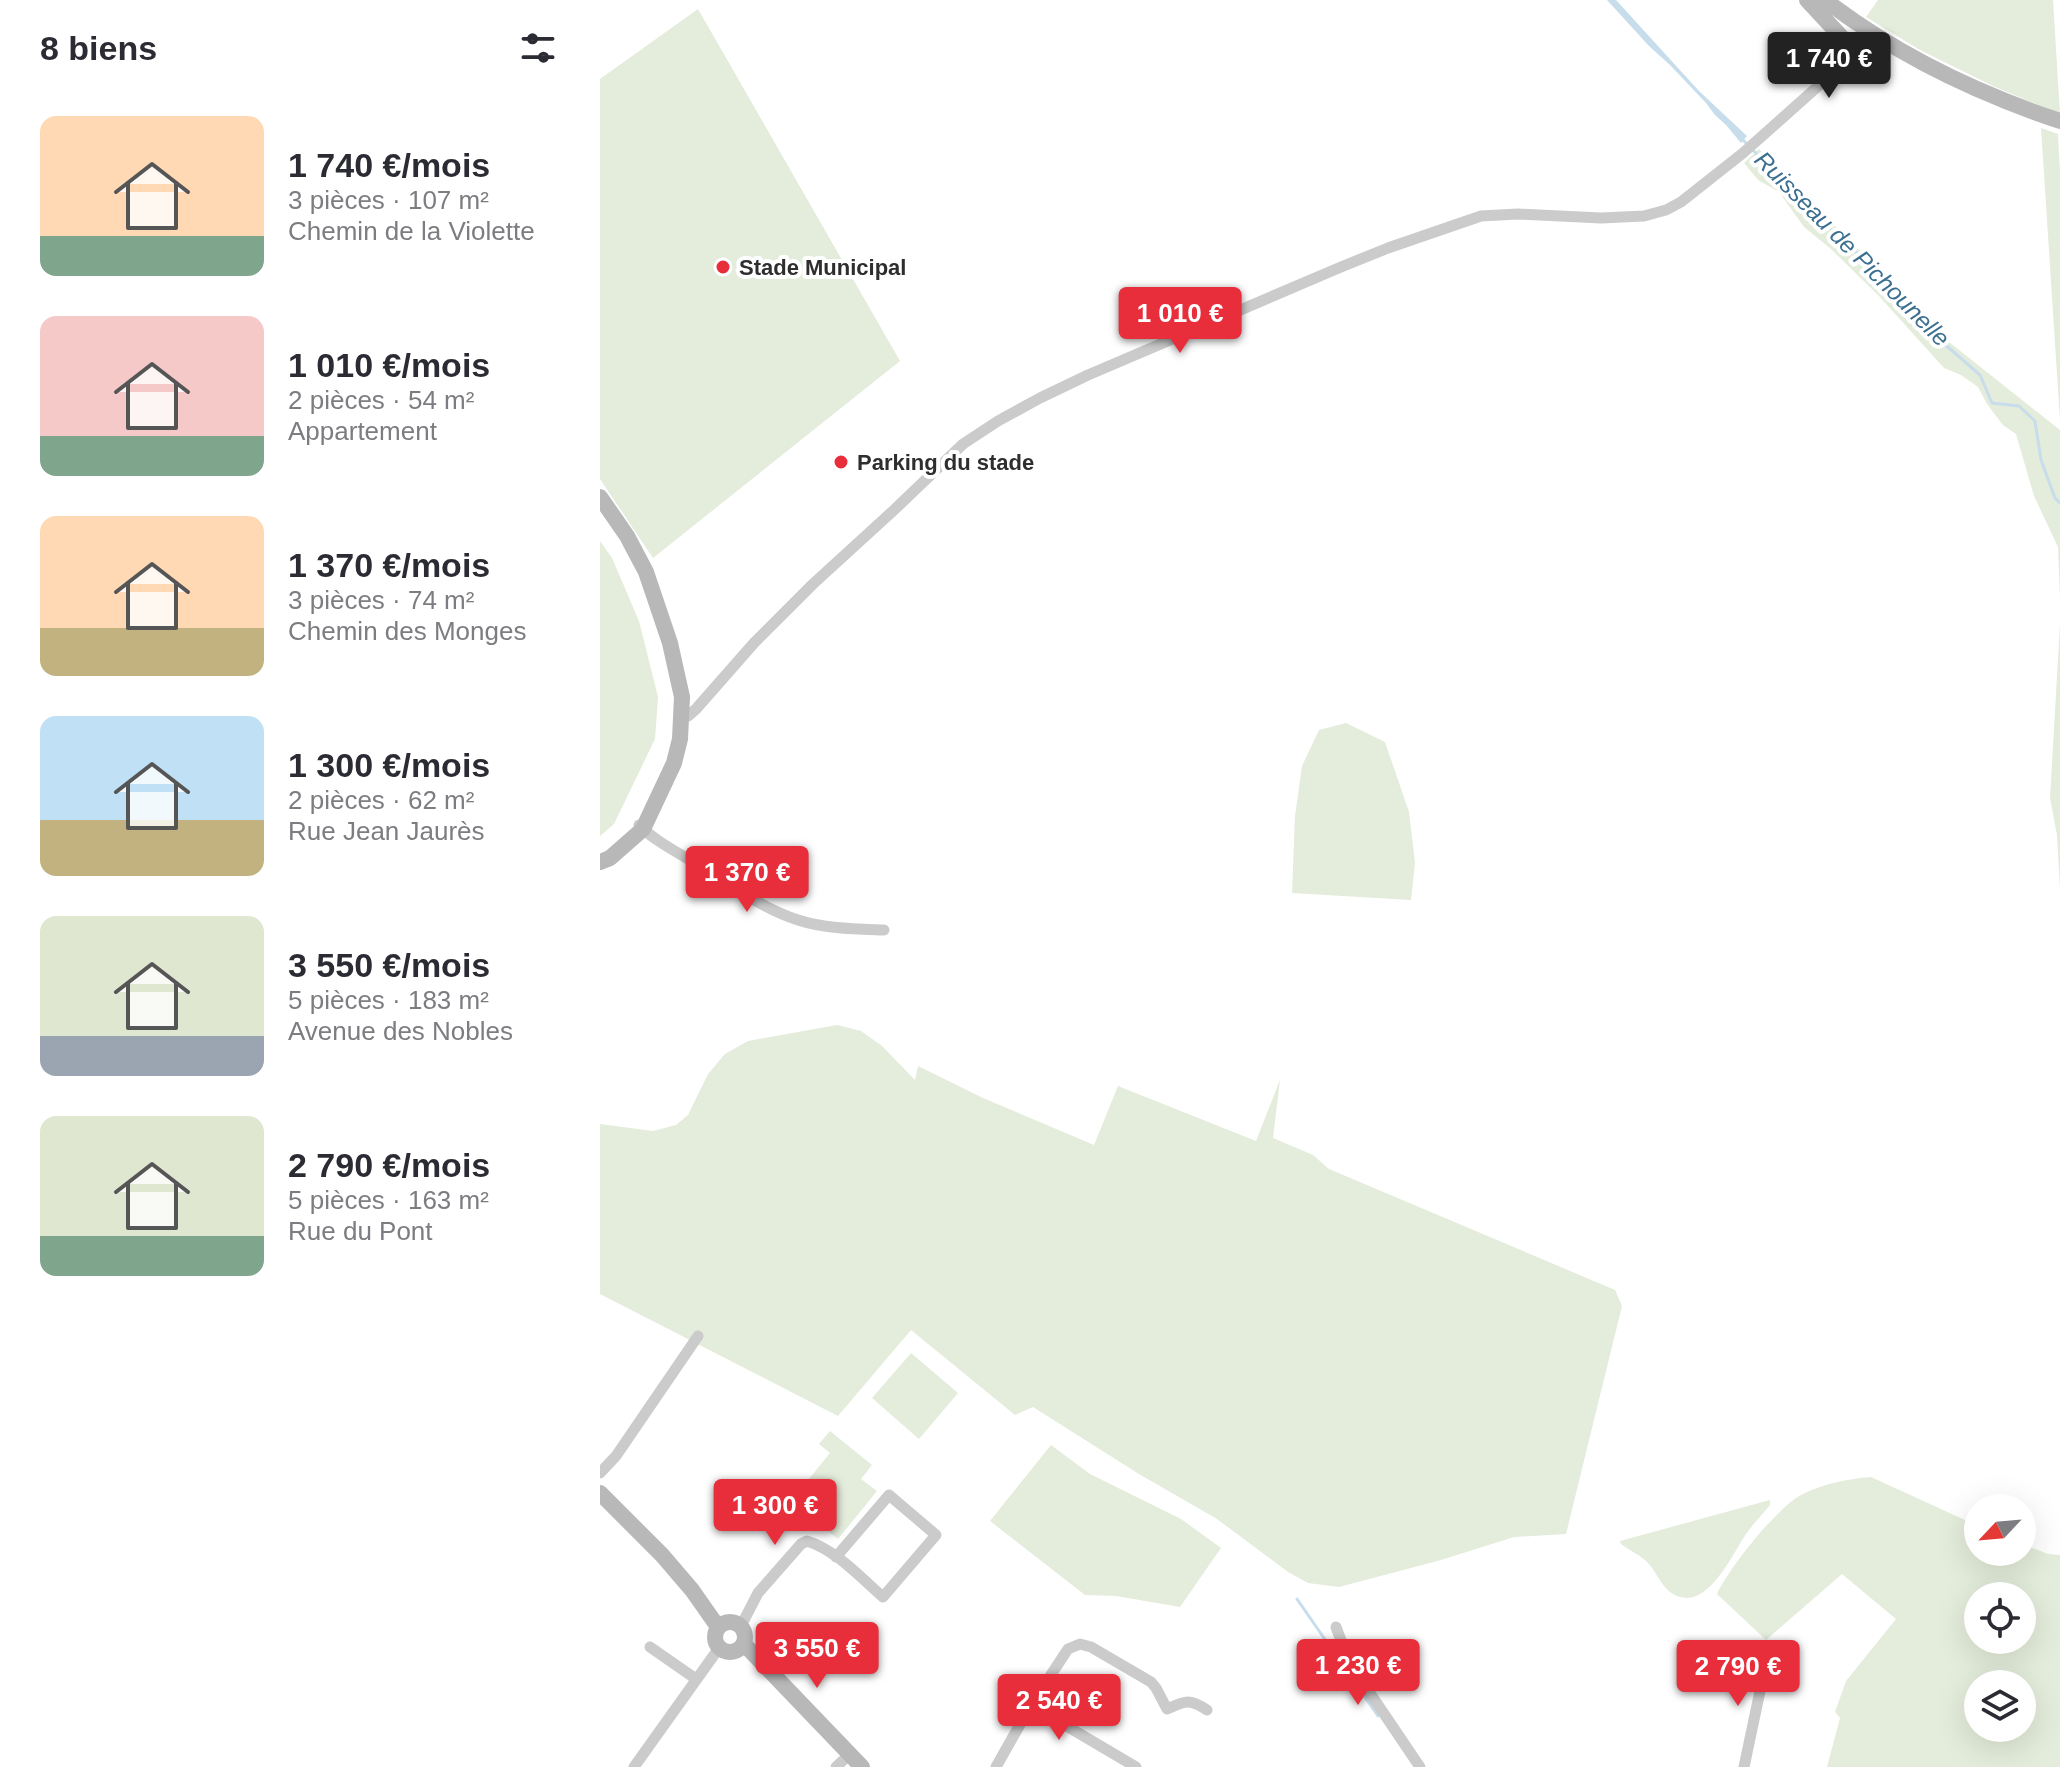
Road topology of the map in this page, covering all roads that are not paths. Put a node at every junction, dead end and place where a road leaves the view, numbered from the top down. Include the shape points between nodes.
1 (1807, 0) edge
2 (1825, 0) edge
3 (1875, 34) junction
4 (1852, 56) junction
5 (2060, 121) edge
6 (600, 497) edge
7 (688, 716) dead end
8 (640, 827) junction
9 (600, 861) edge
10 (884, 930) dead end
11 (698, 1336) dead end
12 (600, 1473) edge
13 (600, 1493) edge
14 (836, 1557) junction
15 (741, 1626) junction
16 (718, 1627) junction
17 (1336, 1627) dead end
18 (744, 1644) junction
19 (650, 1647) dead end
20 (719, 1648) junction
21 (1763, 1652) dead end
22 (696, 1679) junction
23 (1031, 1705) junction
24 (1207, 1710) dead end
25 (850, 1754) junction
26 (634, 1767) edge
27 (836, 1767) edge
28 (862, 1767) edge
29 (996, 1767) edge
30 (1136, 1767) edge
31 (1420, 1767) edge
32 (1744, 1767) edge

1 - 4 street via 1848,44
2 - 3 street
3 - 4 street
3 - 5 street via 1955,80
4 - 7 street via 1743,153 1666,210 1601,218 1481,216 1388,248 998,421 963,444 813,584
6 - 8 street via 639,557 659,606 682,697 680,739
8 - 9 street
8 - 10 street via 797,920 830,928
11 - 12 street
13 - 16 street via 662,1555
14 - 14 street via 889,1495 936,1535 883,1597
14 - 15 street via 816,1543 801,1544 758,1593
15 - 16 street via 730,1622
15 - 18 street
16 - 20 street via 714,1637
17 - 31 street via 1349,1662
18 - 20 street via 732,1652
18 - 25 street
19 - 22 street
20 - 22 street
21 - 32 street via 1763,1677
22 - 26 street
23 - 24 street via 1068,1649 1080,1644 1151,1682 1167,1709 1185,1701
23 - 29 street
23 - 30 street
25 - 27 street
25 - 28 street

